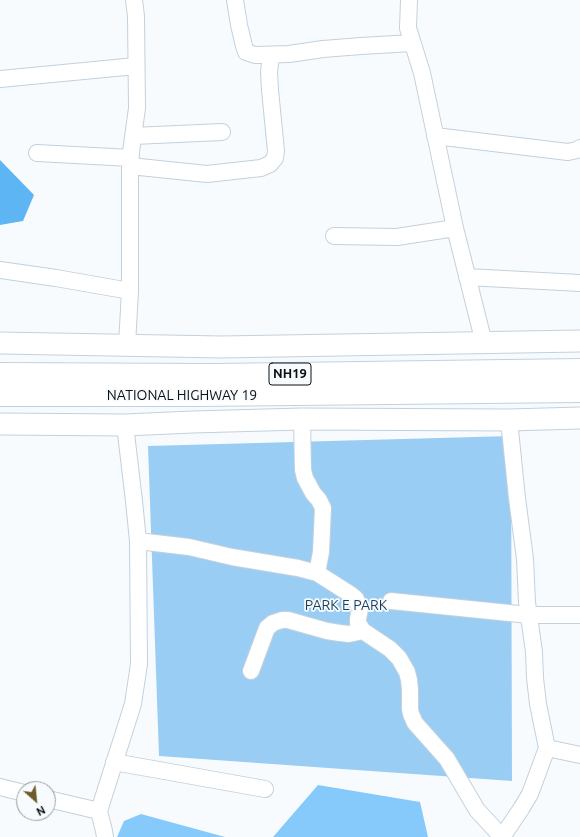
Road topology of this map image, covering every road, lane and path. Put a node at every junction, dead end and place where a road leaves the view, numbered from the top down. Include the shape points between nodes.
1 (134, 0) edge
2 (235, 0) edge
3 (409, 0) edge
4 (412, 43) junction
5 (271, 56) junction
6 (136, 66) junction
7 (0, 79) edge
8 (222, 132) dead end
9 (133, 136) junction
10 (435, 136) junction
11 (580, 148) edge
12 (37, 153) dead end
13 (130, 162) junction
14 (455, 228) junction
15 (334, 236) dead end
16 (0, 270) edge
17 (467, 277) junction
18 (580, 283) edge
19 (130, 291) junction
20 (580, 341) edge
21 (0, 343) edge
22 (484, 343) junction
23 (127, 346) junction
24 (580, 370) edge
25 (0, 374) edge
26 (580, 391) edge
27 (0, 395) edge
28 (580, 418) edge
29 (302, 419) junction
30 (509, 420) junction
31 (0, 424) edge
32 (125, 425) junction
33 (138, 541) junction
34 (317, 573) junction
35 (391, 601) dead end
36 (529, 615) junction
37 (580, 615) edge
38 (363, 631) junction
39 (251, 671) dead end
40 (547, 748) junction
41 (580, 755) edge
42 (114, 762) junction
43 (0, 787) edge
44 (265, 789) dead end
45 (16, 791) edge
46 (56, 801) edge
47 (99, 811) junction
48 (105, 837) edge
49 (502, 837) edge

1 - 6 street
2 - 5 street via 246,52
3 - 4 street via 408,28
4 - 5 street via 323,49
4 - 10 street via 422,73
5 - 13 street via 269,72 276,151 275,158 270,164 261,168 208,174
6 - 7 street
6 - 9 street via 137,108
8 - 9 street
9 - 13 street
10 - 11 street via 568,152
10 - 14 street
12 - 13 street
13 - 19 street
14 - 15 street via 397,237
14 - 17 street
16 - 19 street
17 - 18 street
17 - 22 street
19 - 23 street
20 - 22 main road
21 - 23 main road
22 - 23 main road
24 - 25 highway, NH19 via 213,375
26 - 27 highway, NATIONAL HIGHWAY 19 / NH19
28 - 30 main road
29 - 30 main road
29 - 32 main road
29 - 34 street via 304,478 323,508 321,552
30 - 36 street
31 - 32 main road
32 - 33 street
33 - 34 street via 190,546 232,557
33 - 42 street via 139,664 133,704
34 - 38 street via 356,600 360,609 358,623
35 - 36 street
36 - 37 street
36 - 40 street via 538,704
38 - 39 street via 349,634 327,632 288,620 273,623 267,628
38 - 49 street via 399,658 409,680 410,709 415,723 447,759 477,810
40 - 41 street
40 - 49 street via 530,794
42 - 44 street
42 - 47 street
43 - 45 street
46 - 47 street
47 - 48 street

